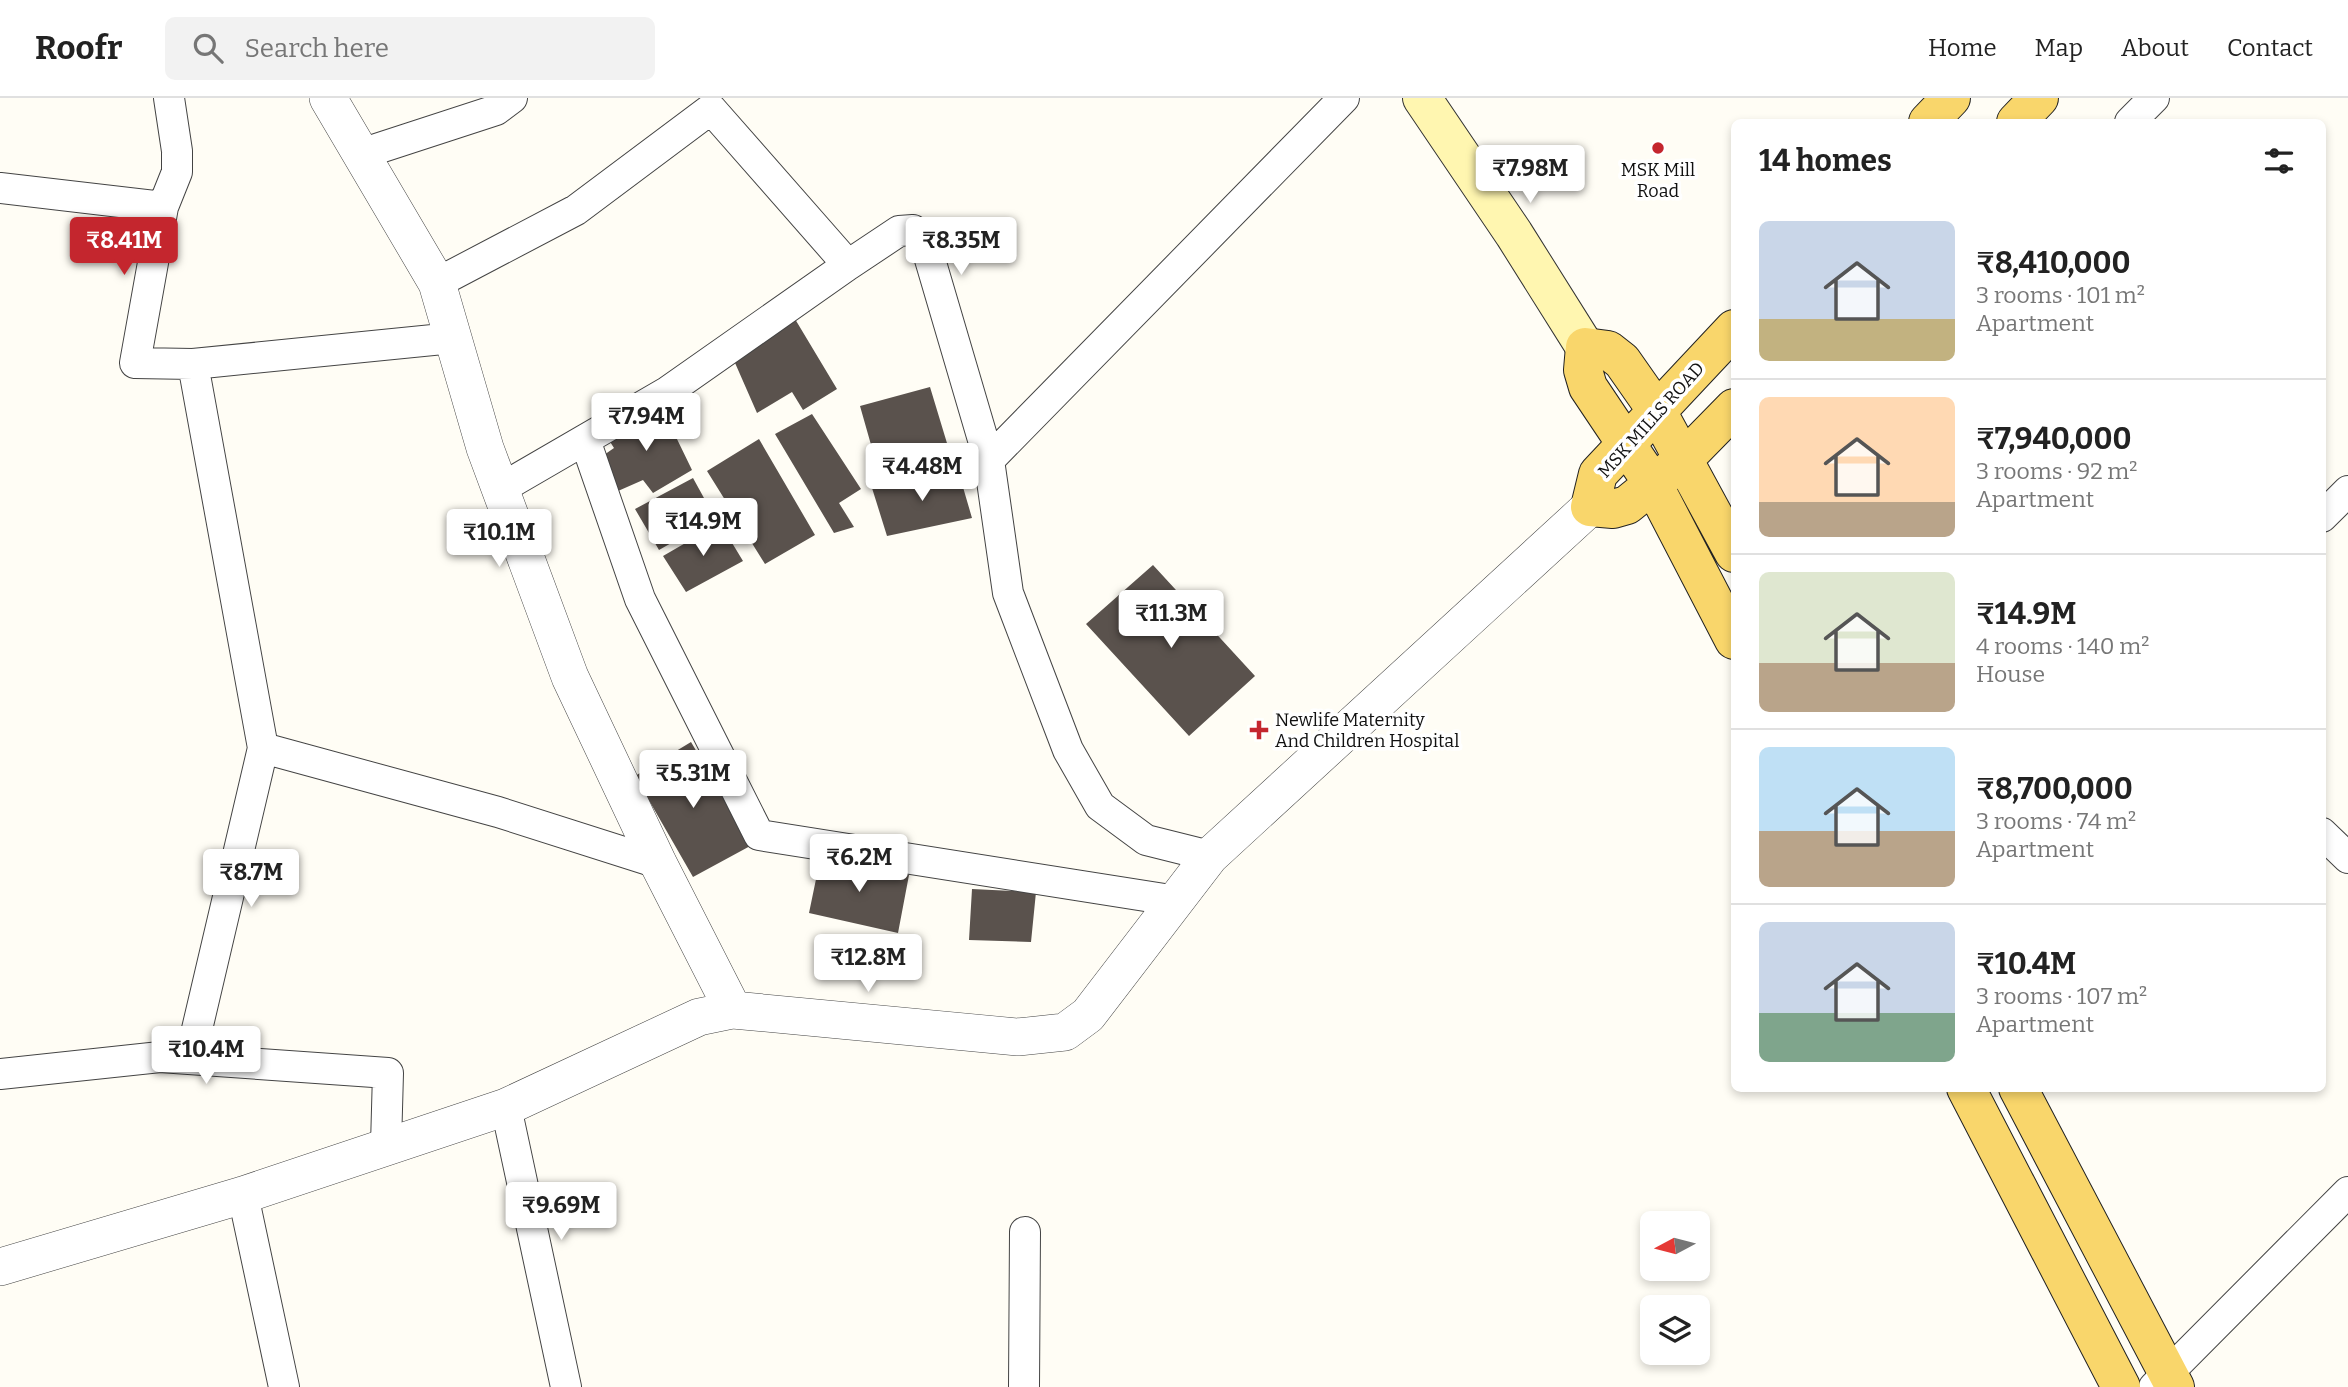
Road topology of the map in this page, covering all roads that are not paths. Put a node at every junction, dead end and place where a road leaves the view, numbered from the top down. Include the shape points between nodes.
1 (169, 98) edge
2 (328, 98) edge
3 (512, 98) edge
4 (1344, 98) edge
5 (1422, 98) edge
6 (1951, 98) edge
7 (2039, 98) edge
8 (2154, 98) edge
9 (720, 103) edge
10 (1931, 119) edge
11 (2018, 119) edge
12 (2133, 119) edge
13 (361, 154) junction
14 (0, 188) edge
15 (163, 207) junction
16 (848, 265) junction
17 (437, 283) junction
18 (1731, 332) edge
19 (453, 338) junction
20 (1585, 347) junction
21 (193, 364) junction
22 (1657, 411) junction
23 (1731, 411) edge
24 (585, 440) junction
25 (1626, 443) junction
26 (1684, 459) junction
27 (989, 460) junction
28 (1653, 484) junction
29 (500, 489) junction
30 (2348, 491) edge
31 (1590, 507) junction
32 (2326, 513) edge
33 (1731, 546) edge
34 (1731, 634) edge
35 (263, 748) junction
36 (2326, 837) edge
37 (1210, 856) junction
38 (2348, 858) edge
39 (658, 863) junction
40 (1177, 901) junction
41 (733, 1010) junction
42 (190, 1059) junction
43 (0, 1074) edge
44 (1968, 1092) edge
45 (2020, 1092) edge
46 (506, 1107) junction
47 (386, 1145) junction
48 (2348, 1192) edge
49 (243, 1195) junction
50 (1025, 1232) dead end
51 (0, 1267) edge
52 (2166, 1382) edge
53 (284, 1387) edge
54 (566, 1387) edge
55 (1024, 1387) edge
56 (2121, 1387) edge

1 - 15 street via 177,172
2 - 13 street
3 - 13 street via 496,110
4 - 27 street
5 - 20 main road
6 - 10 main road
7 - 11 main road
8 - 12 street
9 - 16 street
9 - 17 street via 576,210
13 - 17 street
14 - 15 street
15 - 21 street via 135,363
16 - 24 street via 667,392
16 - 27 street via 899,231 913,230 924,239
17 - 19 street
18 - 22 main road, MSK MILLS ROAD
19 - 21 street
19 - 29 street
20 - 22 main road via 1616,354
20 - 25 main road via 1583,370 1588,387
21 - 35 street
22 - 25 main road, MSK MILLS ROAD
22 - 26 main road
23 - 26 main road
24 - 29 street
24 - 40 street via 639,599 759,835
25 - 28 main road
25 - 31 main road, MSK MILLS ROAD via 1598,474
26 - 28 main road
26 - 33 main road
27 - 37 street via 1008,593 1069,750 1100,806 1146,840
28 - 31 main road via 1621,507
28 - 34 main road
29 - 39 street via 570,677
30 - 32 street
31 - 37 street
35 - 39 street via 498,812
35 - 42 street
36 - 38 street
37 - 40 street
39 - 41 street
40 - 41 street via 1088,1015 1065,1032 1018,1037
41 - 46 street via 699,1017
42 - 43 street via 160,1057
42 - 47 street via 388,1073
44 - 56 main road
45 - 52 main road
46 - 47 street
46 - 54 street
47 - 49 street
48 - 52 street
49 - 51 street
49 - 53 street
50 - 55 street

